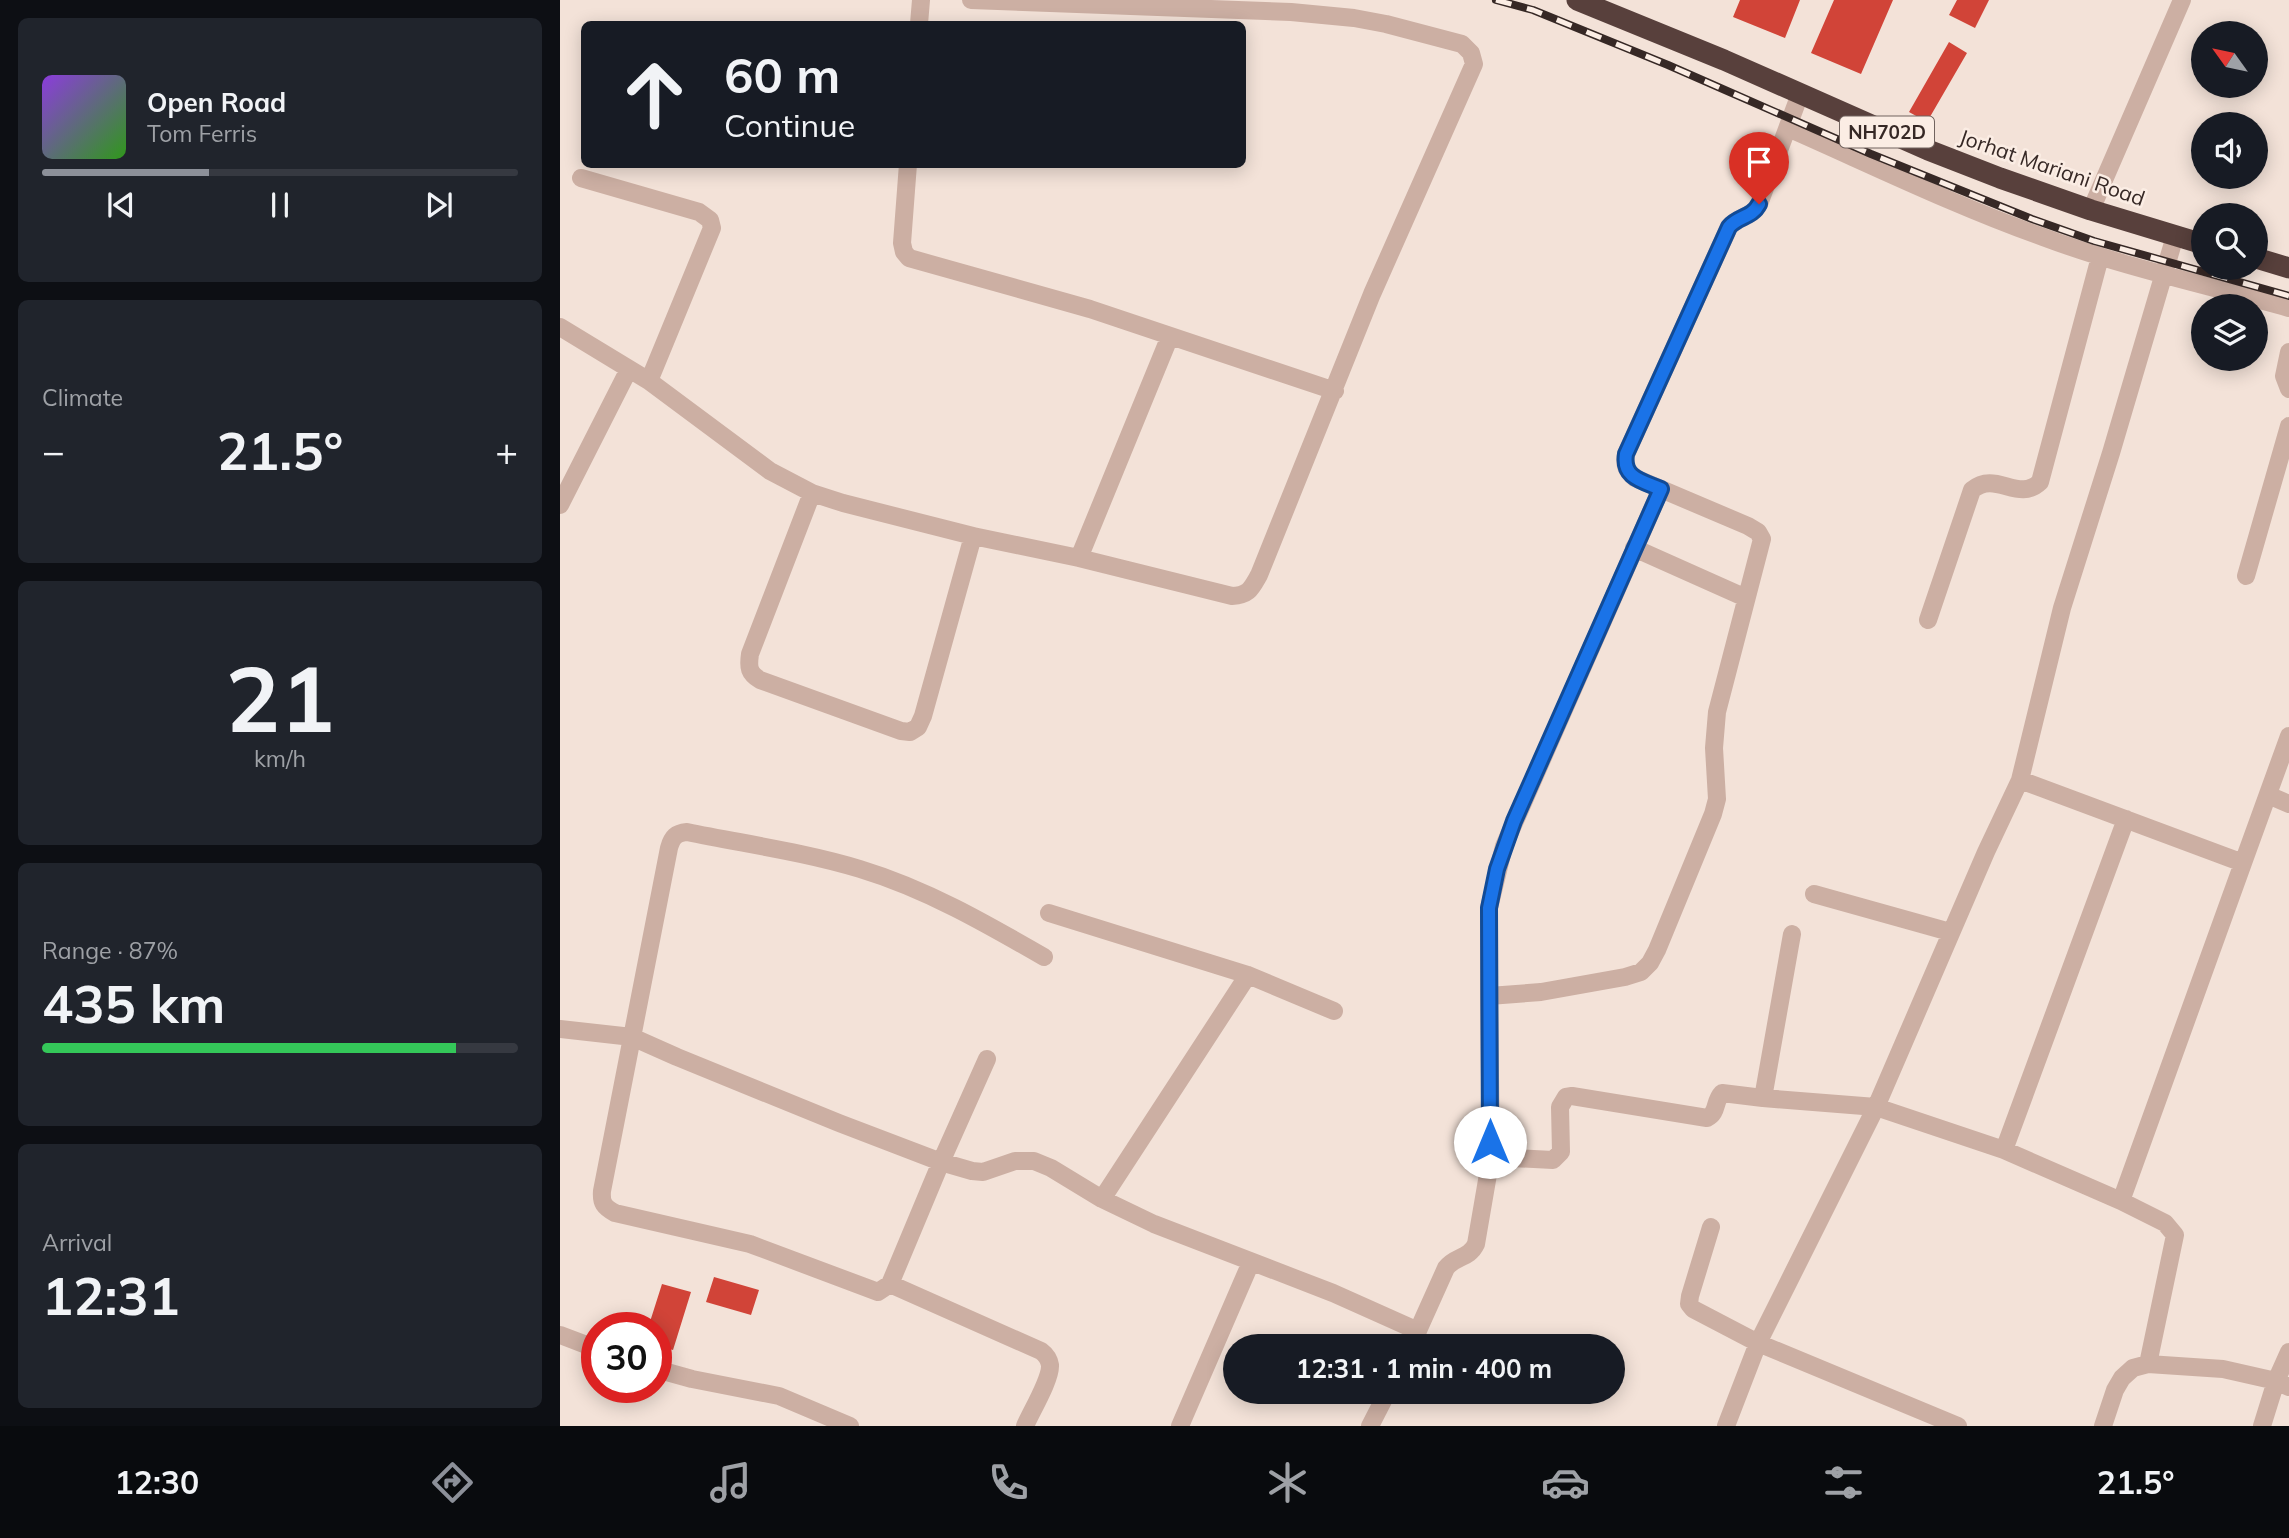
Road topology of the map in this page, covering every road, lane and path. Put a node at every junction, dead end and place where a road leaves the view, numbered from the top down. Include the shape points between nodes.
1 (921, 0) edge
2 (971, 0) edge
3 (1577, 0) edge
4 (2182, 0) edge
5 (919, 21) edge
6 (1800, 94) junction
7 (1788, 128) junction
8 (908, 168) edge
9 (581, 178) dead end
10 (2091, 210) junction
11 (2175, 236) junction
12 (2191, 241) edge
13 (2100, 257) junction
14 (2268, 262) edge
15 (2289, 268) edge
16 (2165, 274) junction
17 (2289, 307) edge
18 (560, 327) edge
19 (1170, 337) junction
20 (2289, 352) edge
21 (629, 369) junction
22 (649, 381) junction
23 (2289, 389) edge
24 (1335, 391) junction
25 (2289, 426) edge
26 (1661, 489) junction
27 (812, 493) junction
28 (560, 505) edge
29 (973, 536) junction
30 (1634, 548) junction
31 (1079, 558) junction
32 (2246, 576) dead end
33 (1746, 598) junction
34 (1928, 620) dead end
35 (2289, 736) edge
36 (2020, 780) junction
37 (2268, 795) junction
38 (2289, 804) edge
39 (2126, 819) junction
40 (2243, 863) junction
41 (1814, 894) dead end
42 (1049, 913) dead end
43 (1950, 932) junction
44 (1792, 934) dead end
45 (1044, 957) dead end
46 (1248, 975) junction
47 (1489, 996) junction
48 (1334, 1011) dead end
49 (560, 1029) edge
50 (632, 1037) junction
51 (987, 1059) dead end
52 (1763, 1098) junction
53 (1876, 1107) junction
54 (2004, 1150) junction
55 (1491, 1157) junction
56 (941, 1162) junction
57 (1102, 1199) junction
58 (2121, 1200) junction
59 (1711, 1227) dead end
60 (1251, 1262) junction
61 (890, 1284) junction
62 (1408, 1334) edge
63 (1417, 1334) edge
64 (560, 1335) edge
65 (581, 1343) edge
66 (1758, 1343) junction
67 (2289, 1352) edge
68 (2148, 1364) junction
69 (672, 1373) edge
70 (2282, 1384) edge
71 (1381, 1404) edge
72 (850, 1426) edge
73 (1025, 1426) edge
74 (1180, 1426) edge
75 (1370, 1426) edge
76 (1726, 1426) edge
77 (1958, 1426) edge
78 (2103, 1426) edge
79 (2262, 1426) edge

1 - 5 street
2 - 24 street via 1320,14 1450,39 1471,53 1474,64
3 - 6 highway, Jorhat Mariani Road / NH702D
4 - 10 street
6 - 7 street
6 - 10 highway, Jorhat Mariani Road / NH702D via 1964,164
7 - 13 street via 1981,214
7 - 26 street via 1756,210 1729,227 1626,454 1627,471
8 - 19 street via 901,243 909,258 1090,309
9 - 22 street via 699,212 710,220 712,228
10 - 11 highway, Jorhat Mariani Road / NH702D
11 - 12 highway, Jorhat Mariani Road / NH702D
11 - 16 street
13 - 16 street
13 - 34 street via 2040,482 2033,489 1990,482 1972,489
14 - 15 highway
16 - 17 street
16 - 36 street via 2062,608
18 - 21 street
19 - 24 street
19 - 31 street
20 - 23 street via 2284,376
21 - 22 street
21 - 28 street
22 - 27 street via 770,471
24 - 31 street via 1259,575 1243,595
25 - 32 street
26 - 30 street
26 - 33 street via 1758,532 1762,540
27 - 29 street
27 - 29 street via 748,667 760,680 901,731 918,727 923,716
29 - 31 street
30 - 33 street
30 - 47 street via 1504,846 1489,908
33 - 47 street via 1715,725 1717,799 1650,963 1625,977
35 - 37 street
36 - 39 street
36 - 43 street
37 - 38 street
37 - 40 street
39 - 40 street
39 - 54 street
40 - 58 street
41 - 43 street
42 - 46 street
43 - 53 street
44 - 52 street
45 - 50 street via 965,912 880,876 838,863 678,833 669,848
46 - 48 street
46 - 57 street
47 - 55 street
49 - 50 street
50 - 56 street
50 - 61 street via 602,1191 606,1208 750,1244 872,1291
51 - 56 street
52 - 53 street
52 - 55 street via 1722,1093 1707,1118 1566,1097 1560,1107 1558,1157
53 - 54 street
53 - 66 street
54 - 58 street
55 - 63 street via 1476,1244 1471,1253 1446,1268
56 - 57 street via 983,1172 1015,1161 1034,1161
56 - 61 street
57 - 60 street
58 - 68 street via 2165,1223 2175,1235
59 - 66 street via 1689,1304
60 - 62 street via 1333,1293
60 - 74 street
61 - 73 street via 1046,1356 1048,1376
64 - 65 street
66 - 76 street
66 - 77 street
67 - 70 street
68 - 70 street via 2224,1369
68 - 78 street via 2133,1368 2122,1378
69 - 72 street via 771,1394
70 - 79 street
71 - 75 street

